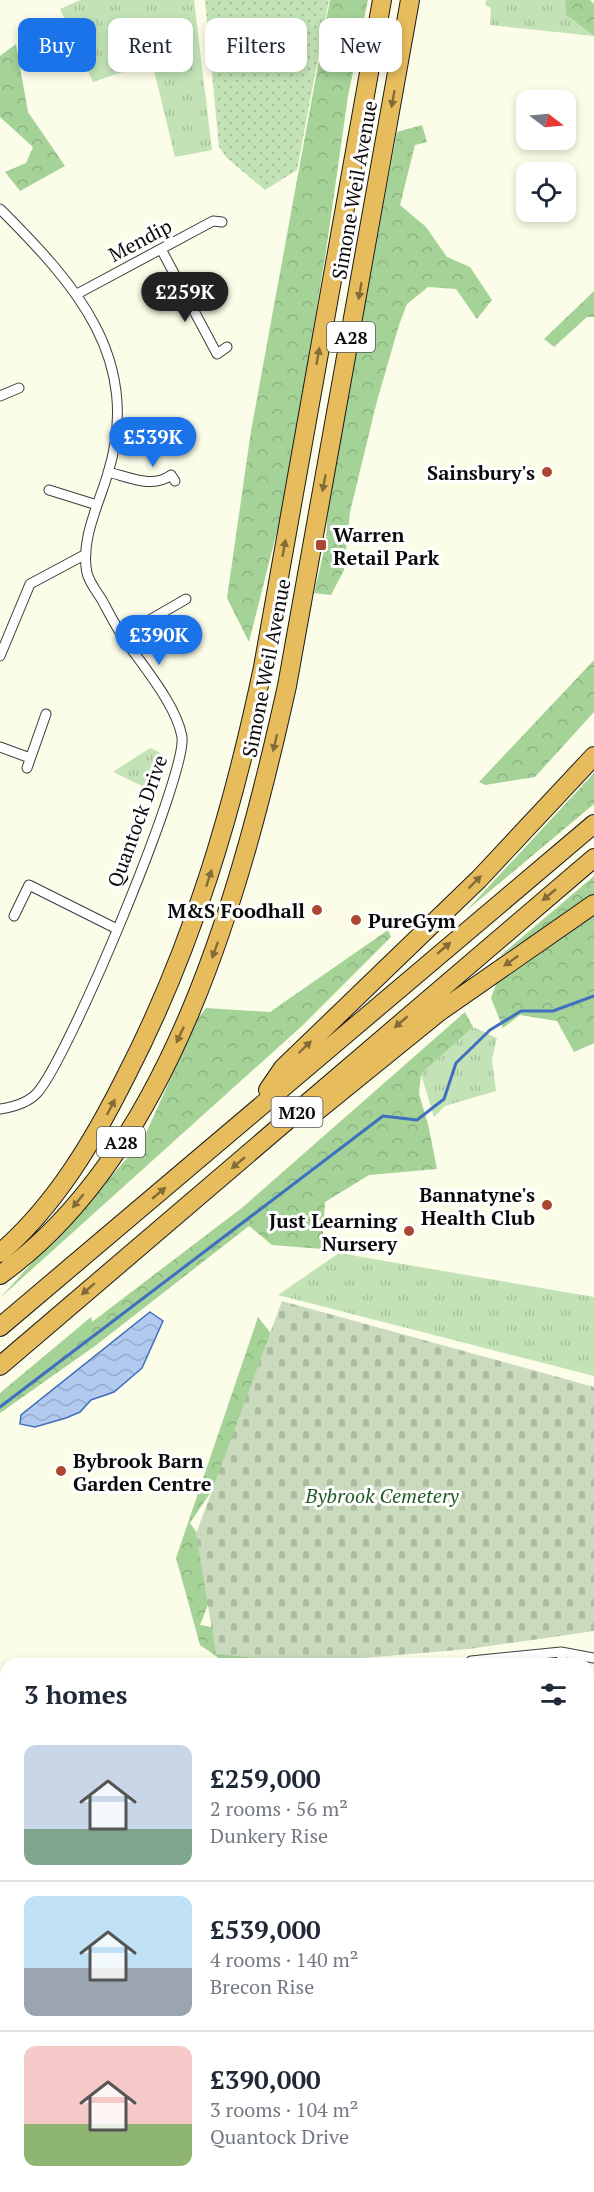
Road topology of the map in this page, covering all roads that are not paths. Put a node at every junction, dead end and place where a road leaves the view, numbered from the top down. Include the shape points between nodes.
1 (382, 0) edge
2 (410, 0) edge
3 (0, 209) edge
4 (222, 222) dead end
5 (161, 249) junction
6 (77, 294) junction
7 (227, 347) dead end
8 (19, 388) dead end
9 (0, 396) edge
10 (108, 472) junction
11 (171, 474) dead end
12 (49, 490) dead end
13 (98, 505) junction
14 (86, 554) junction
15 (186, 599) dead end
16 (122, 636) junction
17 (0, 656) edge
18 (46, 714) dead end
19 (0, 747) edge
20 (594, 756) edge
21 (30, 758) junction
22 (27, 768) dead end
23 (594, 824) edge
24 (594, 858) edge
25 (594, 904) edge
26 (14, 916) dead end
27 (117, 929) junction
28 (0, 1109) edge
29 (255, 1109) junction
30 (262, 1143) junction
31 (0, 1253) edge
32 (0, 1275) edge
33 (0, 1327) edge
34 (0, 1366) edge
35 (561, 1652) junction
36 (508, 1658) edge
37 (562, 1658) edge
38 (594, 1658) edge

31 -> 1 highway, Simone Weil Avenue / A28 via 62,1184 103,1123 173,977 217,856 263,667
2 -> 32 highway, Simone Weil Avenue / A28 via 287,686 234,897 180,1034 124,1137 68,1213
3 - 6 street, Quantock Drive
4 - 5 street, Mendip via 213,222
5 - 6 street, Mendip
5 - 7 street via 217,354
6 - 10 street, Quantock Drive via 108,354 117,390 117,438
8 - 9 street
10 - 11 street via 148,482 160,482
10 - 13 street, Quantock Drive
12 - 13 street
13 - 14 street, Quantock Drive
14 - 16 street, Quantock Drive via 87,574
14 - 17 street via 30,584
15 - 16 street
16 - 27 street, Quantock Drive via 169,707 182,743 178,768
18 - 21 street
19 - 21 street
29 -> 20 highway, M20 via 283,1068 479,879
21 - 22 street
29 -> 23 highway, M20
24 -> 30 highway, M20
25 -> 30 highway, M20 via 439,1012 306,1120
26 - 27 street via 29,885
27 - 28 street, Quantock Drive via 94,988 46,1082 35,1095 14,1107
33 -> 29 highway, M20
30 -> 34 highway, M20
35 - 36 street
35 - 37 street
35 - 38 street

